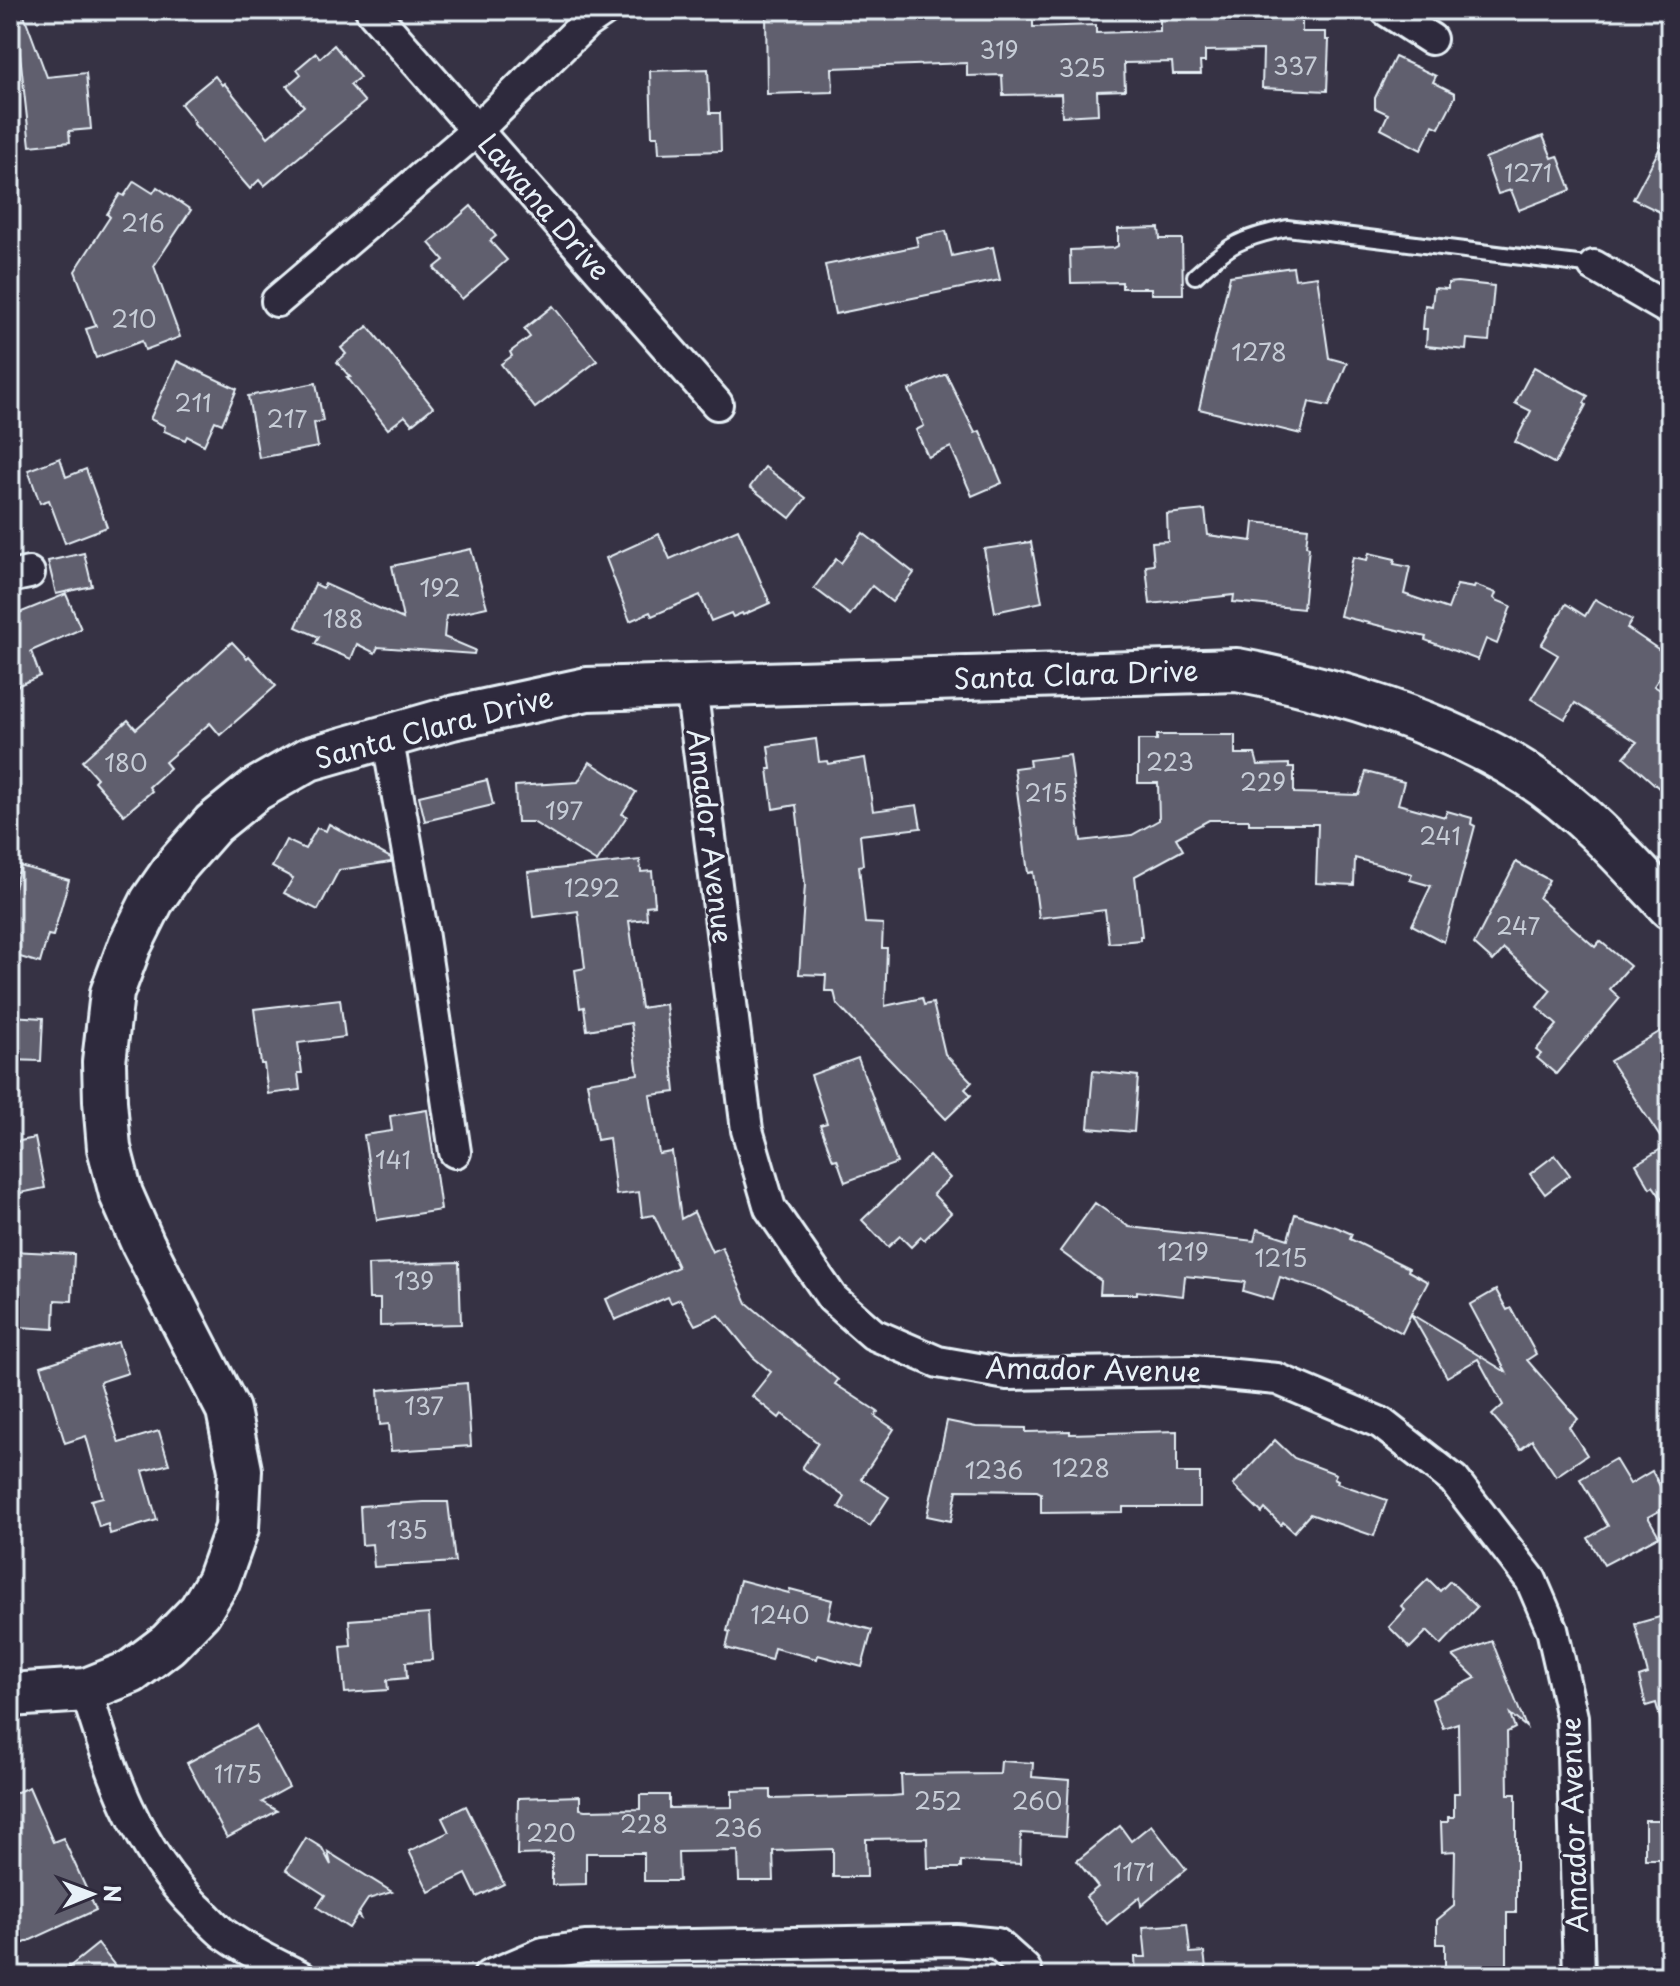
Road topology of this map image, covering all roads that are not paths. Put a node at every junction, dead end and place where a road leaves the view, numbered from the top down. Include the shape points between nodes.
1 (371, 10) edge
2 (605, 10) edge
3 (1386, 10) edge
4 (1431, 39) dead end
5 (477, 130) junction
6 (1594, 266) joint
7 (1195, 276) dead end
8 (277, 301) dead end
9 (1670, 310) edge
10 (717, 404) dead end
11 (691, 686) junction
12 (387, 736) junction
13 (1670, 907) edge
14 (455, 1152) dead end
15 (86, 1690) junction
16 (10, 1695) edge
17 (300, 1976) edge
18 (489, 1976) edge
19 (1027, 1976) edge
20 (1579, 1976) edge

1 - 5 street, Lawana Drive
2 - 5 street
3 - 4 street
5 - 8 street
5 - 10 street, Lawana Drive
6 - 7 lane via 1287,228 1238,242
6 - 9 street
11 - 12 street, Santa Clara Drive via 587,689
11 - 13 street, Santa Clara Drive via 1237,670 1300,682 1456,734 1529,776 1604,837
11 - 20 street, Amador Avenue via 747,1130 770,1208 832,1298 873,1334 938,1362 1007,1374 1193,1371 1277,1379 1381,1423 1454,1480 1531,1580 1552,1629 1572,1717
12 - 14 street
12 - 15 street, Santa Clara Drive via 309,759 255,790 213,824 152,901 112,993 104,1062 107,1132 121,1194 228,1410 240,1470 237,1528 218,1581 200,1611 131,1672
15 - 16 street, Santa Clara Drive
15 - 17 street via 111,1772 156,1860 223,1933
18 - 19 street via 543,1953 585,1947 956,1940 997,1944

